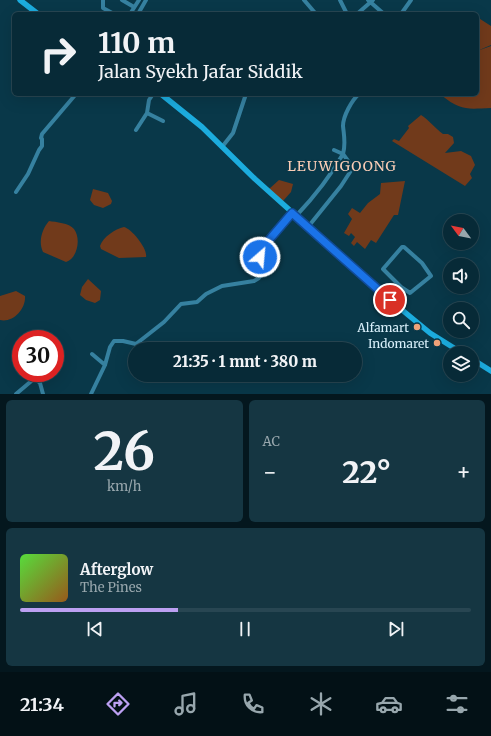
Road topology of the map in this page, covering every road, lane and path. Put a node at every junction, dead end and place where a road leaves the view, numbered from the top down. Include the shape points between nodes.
1 (20, 0) edge
2 (103, 0) edge
3 (122, 0) edge
4 (139, 0) edge
5 (146, 0) edge
6 (304, 0) edge
7 (340, 0) edge
8 (412, 0) edge
9 (370, 1) edge
10 (134, 7) junction
11 (103, 8) junction
12 (35, 12) edge
13 (101, 12) edge
14 (110, 12) edge
15 (131, 12) edge
16 (139, 12) edge
17 (314, 12) edge
18 (346, 12) edge
19 (359, 12) edge
20 (382, 12) edge
21 (403, 12) edge
22 (74, 96) edge
23 (152, 96) edge
24 (164, 96) edge
25 (245, 96) edge
26 (358, 96) edge
27 (147, 113) junction
28 (163, 121) dead end
29 (136, 130) dead end
30 (222, 147) junction
31 (334, 150) dead end
32 (342, 154) junction
33 (16, 192) dead end
34 (294, 214) junction
35 (308, 227) junction
36 (401, 287) junction
37 (390, 300) junction
38 (142, 342) edge
39 (128, 343) edge
40 (451, 346) edge
41 (92, 354) dead end
42 (479, 363) edge
43 (105, 365) junction
44 (491, 370) edge
45 (16, 394) edge
46 (43, 394) edge
47 (91, 394) edge

1 - 12 main road
2 - 11 street
3 - 10 street
4 - 10 street
5 - 16 street
6 - 17 street
7 - 18 street
8 - 21 street
9 - 19 street
9 - 20 street
10 - 15 street
11 - 13 street
11 - 14 street
22 - 33 street via 42,134 42,146
23 - 27 street
24 - 30 main road
25 - 30 street via 233,133
26 - 32 street via 343,124 345,141
27 - 28 street
27 - 29 street
30 - 34 main road
31 - 32 street
32 - 34 street via 326,182
32 - 35 street via 352,170
34 - 35 main road
34 - 38 street via 261,250 263,272 257,280 222,286 197,302 180,304
35 - 37 main road
36 - 36 street via 410,293 431,276 422,263 404,247 383,269
36 - 37 street
37 - 40 main road via 430,333
39 - 43 street via 114,341
41 - 43 street
42 - 44 main road
43 - 47 street
45 - 46 street via 35,378 40,383

